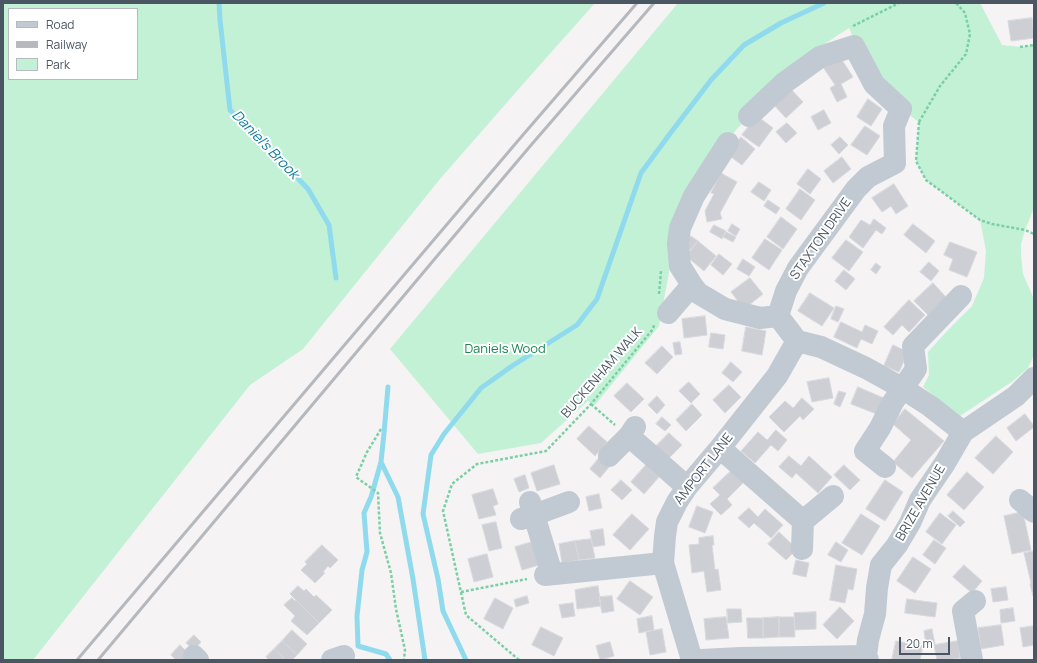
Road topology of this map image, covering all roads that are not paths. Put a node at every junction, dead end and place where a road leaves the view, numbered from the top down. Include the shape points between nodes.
1 (749, 116) dead end
2 (728, 143) dead end
3 (692, 285) junction
4 (961, 296) dead end
5 (660, 312) road end
6 (778, 316) junction
7 (797, 341) junction
8 (1034, 378) edge
9 (902, 388) junction
10 (963, 432) junction
11 (720, 448) junction
12 (609, 456) dead end
13 (885, 468) dead end
14 (687, 487) junction
15 (833, 496) dead end
16 (569, 502) dead end
17 (803, 522) junction
18 (802, 549) dead end
19 (663, 563) junction
20 (963, 607) dead end
21 (867, 658) edge
22 (740, 659) edge
23 (692, 660) edge
24 (702, 660) edge
25 (972, 660) edge

1 - 6 street, STAXTON DRIVE via 784,83 820,58 854,46 874,84 902,109 894,126 895,163 868,177 856,189 798,268 786,291
2 - 3 street via 694,196 680,228 680,266
3 - 5 street
3 - 6 street via 698,293 726,309 760,318
4 - 9 street via 913,346 916,368
6 - 7 street
7 - 9 street via 821,347
7 - 11 street, AMPORT LANE via 777,376
8 - 10 street, BRIZE AVENUE via 1016,396
9 - 10 street
9 - 13 street via 880,428 858,446
10 - 21 street, BRIZE AVENUE via 920,500 897,545 881,565
11 - 14 street, AMPORT LANE
11 - 17 street
12 - 14 street via 632,432
14 - 19 street, AMPORT LANE via 676,502 667,522
15 - 17 street
16 - 19 street via 528,512 549,575
17 - 18 street
19 - 23 street, AMPORT LANE
20 - 25 street
21 - 22 street
22 - 24 street

